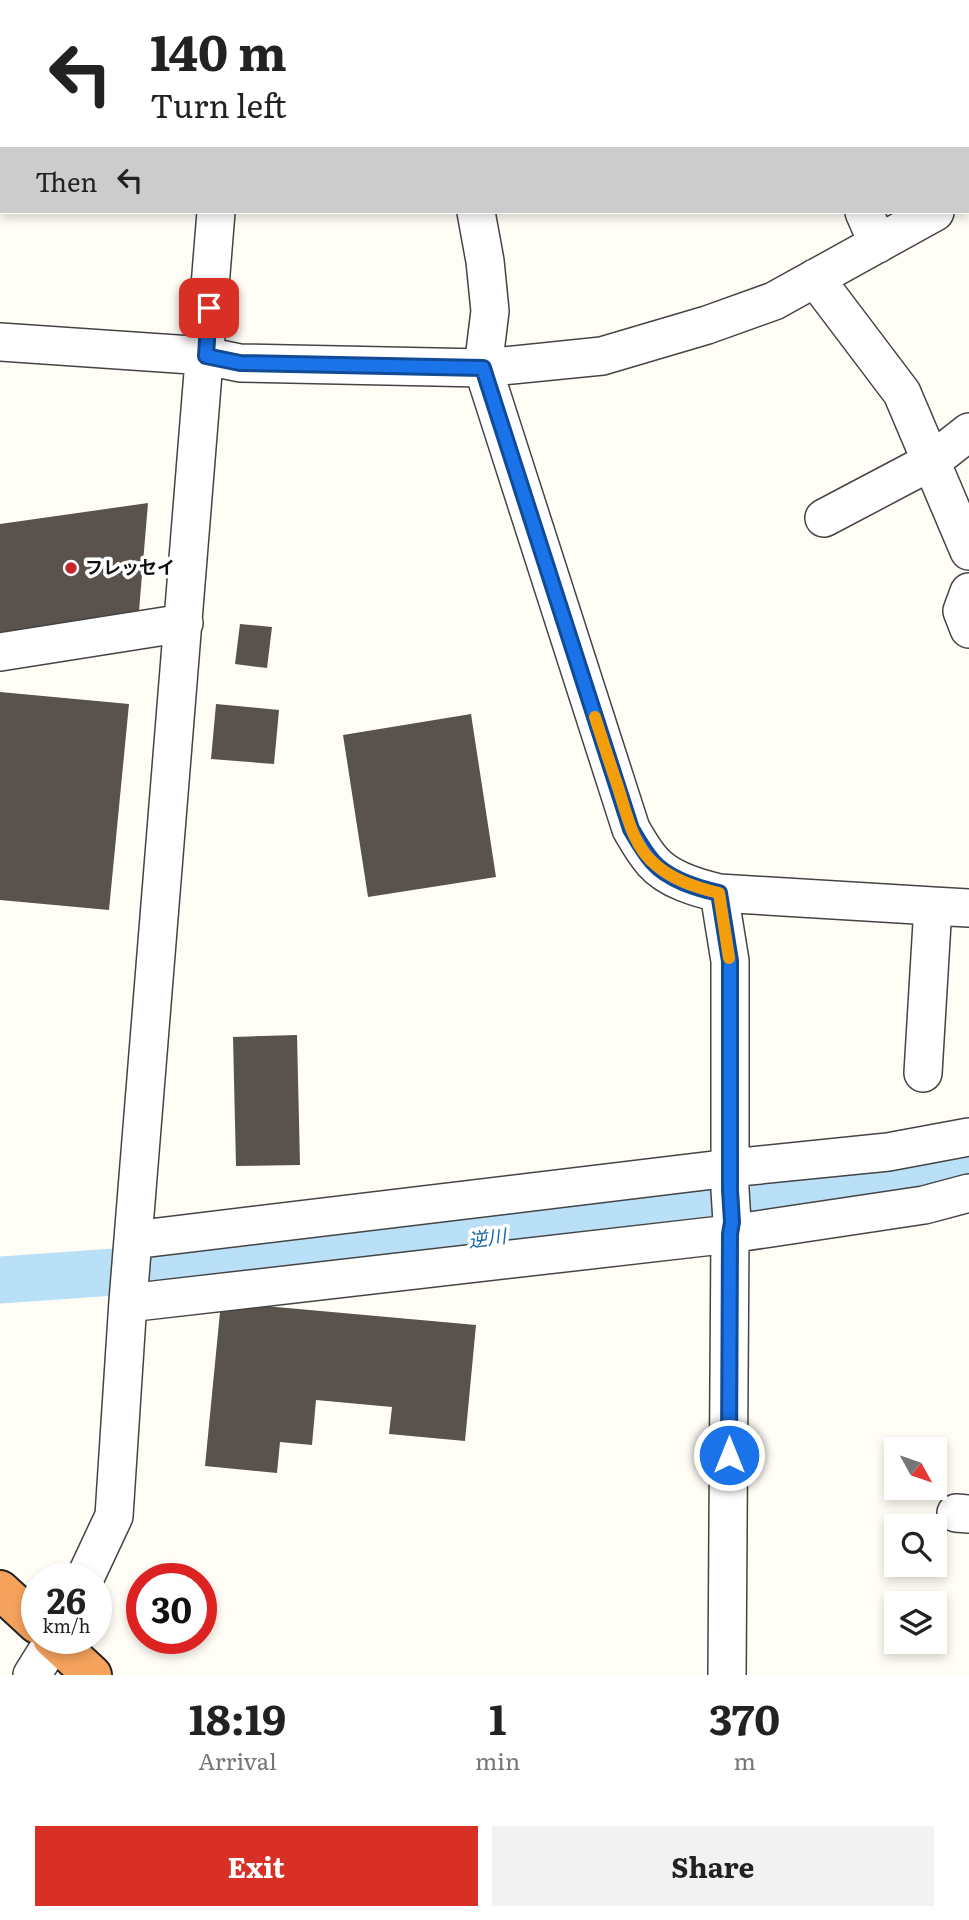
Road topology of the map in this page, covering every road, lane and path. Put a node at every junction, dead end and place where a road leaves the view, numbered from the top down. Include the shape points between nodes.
1 (216, 214) edge
2 (476, 214) edge
3 (927, 214) edge
4 (871, 228) edge
5 (815, 278) junction
6 (0, 342) edge
7 (206, 356) junction
8 (483, 368) junction
9 (969, 432) edge
10 (932, 461) junction
11 (824, 518) dead end
12 (969, 551) edge
13 (969, 592) edge
14 (184, 623) junction
15 (969, 629) edge
16 (0, 652) edge
17 (719, 893) junction
18 (933, 906) junction
19 (969, 908) edge
20 (923, 1073) dead end
21 (969, 1137) edge
22 (969, 1193) edge
23 (731, 1204) junction
24 (133, 1241) junction
25 (128, 1302) junction
26 (92, 1563) edge
27 (0, 1590) edge
28 (21, 1609) edge
29 (41, 1654) edge
30 (70, 1654) edge
31 (32, 1675) edge
32 (92, 1675) edge
33 (727, 1675) edge

1 - 7 street
2 - 8 street via 490,311
3 - 4 street
4 - 5 street
5 - 8 street via 774,301 602,356
5 - 10 street via 902,393
6 - 7 street
7 - 8 street via 240,363
7 - 14 street
8 - 17 street via 631,829 655,865 698,888
9 - 10 street
10 - 11 street
10 - 12 street
13 - 15 street via 962,611
14 - 16 street
14 - 24 street
17 - 18 street
17 - 23 street via 730,961
18 - 19 street
18 - 20 street
21 - 23 street via 888,1152
22 - 23 street via 924,1205
23 - 24 street
23 - 25 street
23 - 33 street
24 - 25 street
25 - 26 street via 114,1516
27 - 28 highway
29 - 31 street
30 - 32 highway

